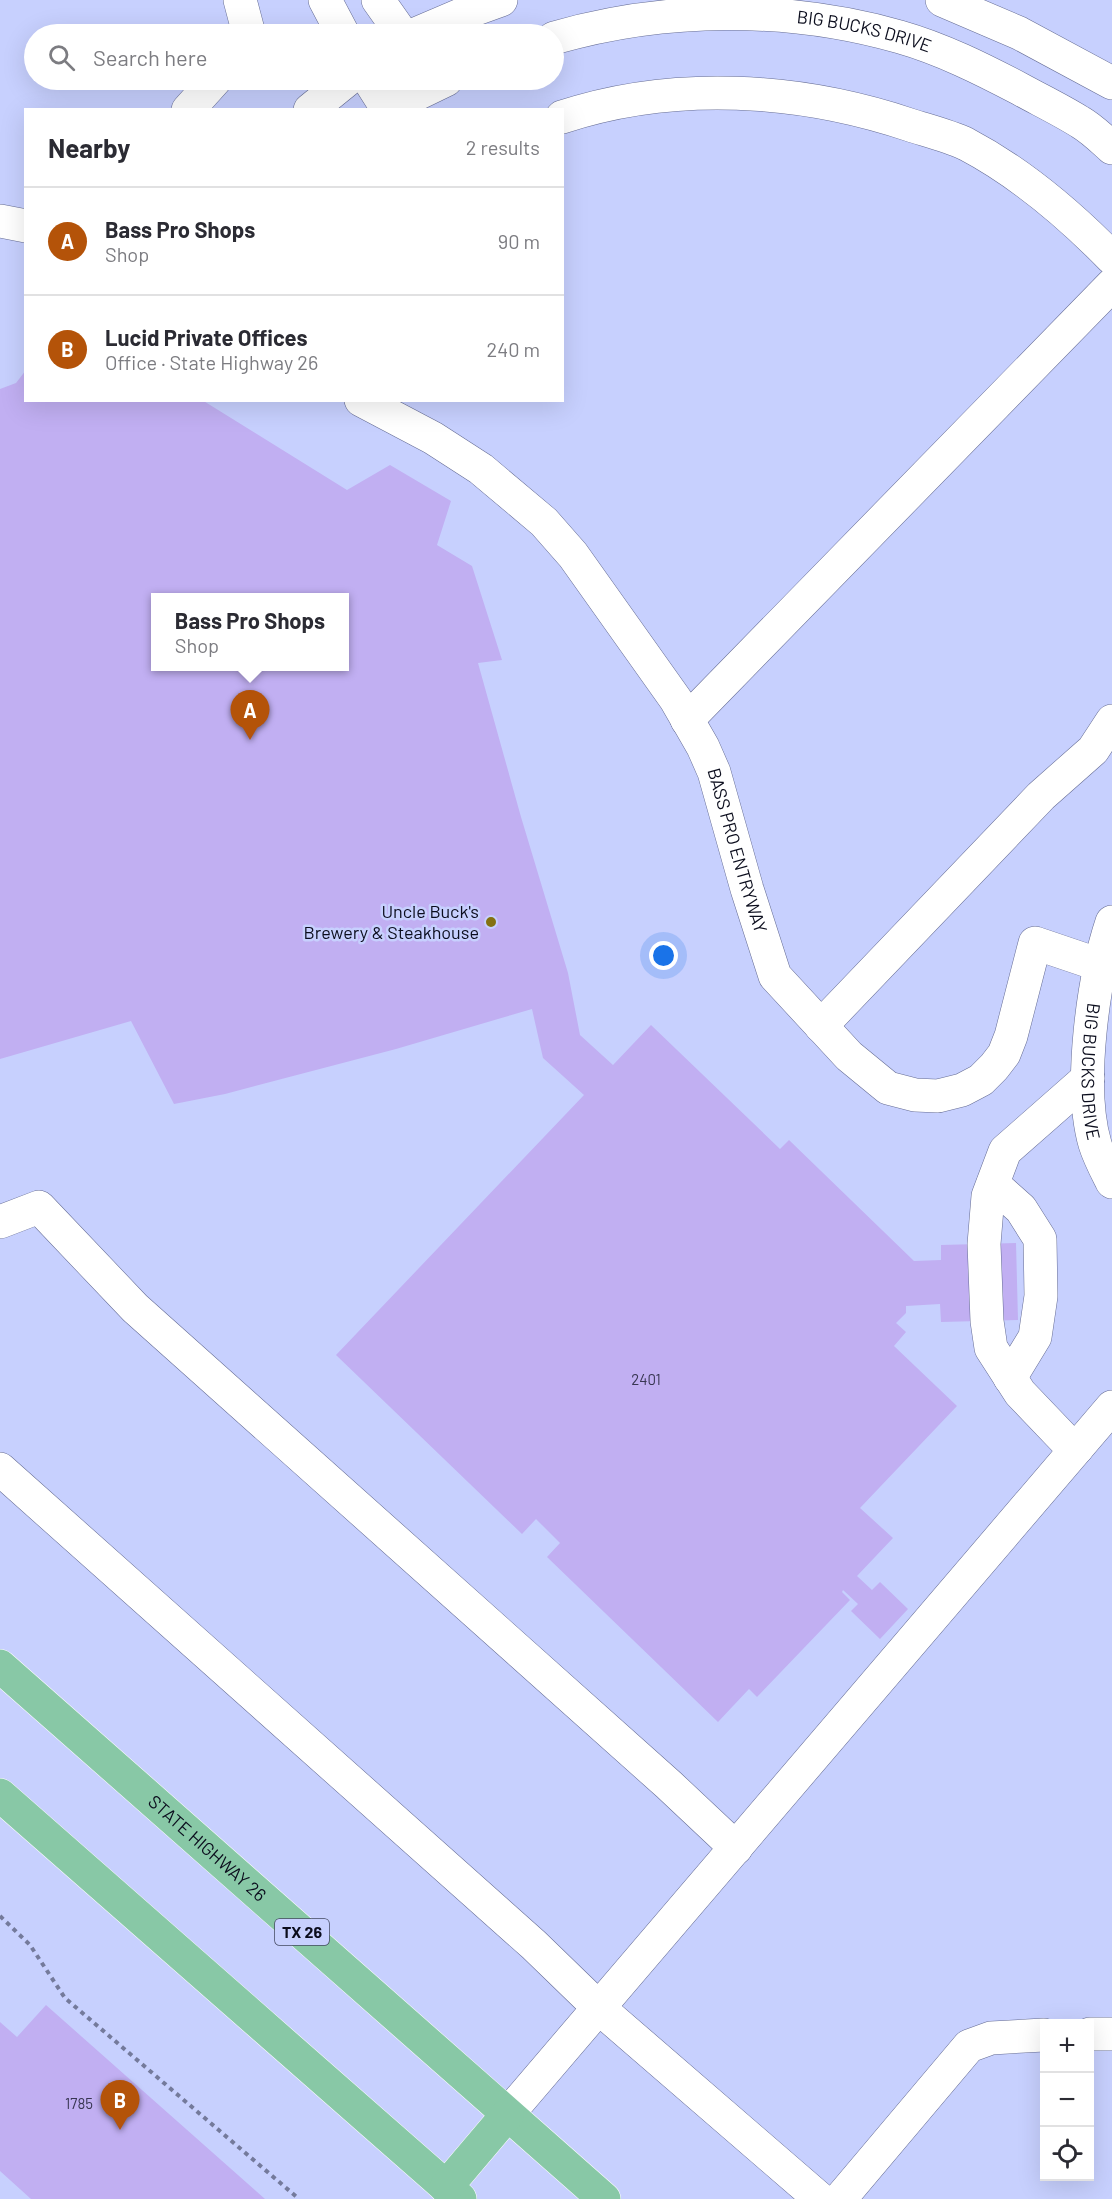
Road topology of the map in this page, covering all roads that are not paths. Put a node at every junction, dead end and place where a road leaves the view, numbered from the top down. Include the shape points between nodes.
1 (240, 0) edge
2 (324, 0) edge
3 (378, 0) edge
4 (501, 0) edge
5 (942, 0) edge
6 (246, 24) edge
7 (337, 24) edge
8 (395, 24) edge
9 (441, 24) edge
10 (564, 35) edge
11 (1112, 83) edge
12 (206, 90) edge
13 (335, 90) edge
14 (376, 90) edge
15 (421, 90) edge
16 (190, 108) edge
17 (312, 108) edge
18 (389, 108) edge
19 (393, 108) edge
20 (564, 116) edge
21 (1112, 148) edge
22 (0, 221) edge
23 (24, 226) edge
24 (1112, 258) edge
25 (1112, 285) edge
26 (365, 402) edge
27 (687, 720) junction
28 (1112, 721) edge
29 (1112, 922) edge
30 (1100, 965) junction
31 (820, 1026) junction
32 (1088, 1078) junction
33 (1112, 1182) edge
34 (993, 1184) junction
35 (0, 1222) edge
36 (1010, 1378) junction
37 (1112, 1407) edge
38 (1077, 1448) junction
39 (0, 1469) edge
40 (0, 1666) edge
41 (0, 1795) edge
42 (736, 1848) junction
43 (599, 2008) junction
44 (1094, 2034) edge
45 (1112, 2034) edge
46 (1040, 2035) edge
47 (507, 2115) junction
48 (447, 2195) edge
49 (604, 2199) edge
50 (820, 2199) edge
51 (840, 2199) edge

1 - 6 lane
2 - 7 lane
3 - 8 lane
4 - 9 lane
5 - 11 lane via 1019,33
10 - 21 lane, BIG BUCKS DRIVE via 609,23 696,15 789,16 839,24 899,37 977,66 1083,123
12 - 16 lane
13 - 17 lane
14 - 18 lane
15 - 19 lane
20 - 24 lane via 628,99 683,94 754,94 870,111 953,139 1008,169 1054,203
22 - 23 lane
25 - 27 lane
26 - 27 lane, BASS PRO ENTRYWAY via 481,469 544,522 604,597
27 - 31 lane, BASS PRO ENTRYWAY via 714,772 775,976
28 - 31 lane via 1093,750 1041,796
29 - 30 lane, BIG BUCKS DRIVE
30 - 31 lane, BASS PRO ENTRYWAY via 1035,943 1004,1054 981,1080 938,1096 888,1088
30 - 32 lane, BIG BUCKS DRIVE
32 - 33 lane, BIG BUCKS DRIVE via 1095,1144
32 - 34 lane via 1005,1151
34 - 36 lane via 988,1196 984,1244 987,1321 991,1348
34 - 36 lane via 1021,1209 1040,1239 1041,1296 1035,1337
35 - 42 lane via 39,1207 135,1308
36 - 38 lane via 1064,1439
37 - 38 lane
38 - 42 lane
39 - 43 lane via 534,1945
40 - 47 main road, STATE HIGHWAY 26 / TX 26
41 - 48 main road
42 - 43 lane
43 - 47 lane
43 - 50 lane
44 - 45 lane
46 - 51 lane via 991,2038 969,2046
47 - 48 main road
47 - 49 main road, STATE HIGHWAY 26 / TX 26

